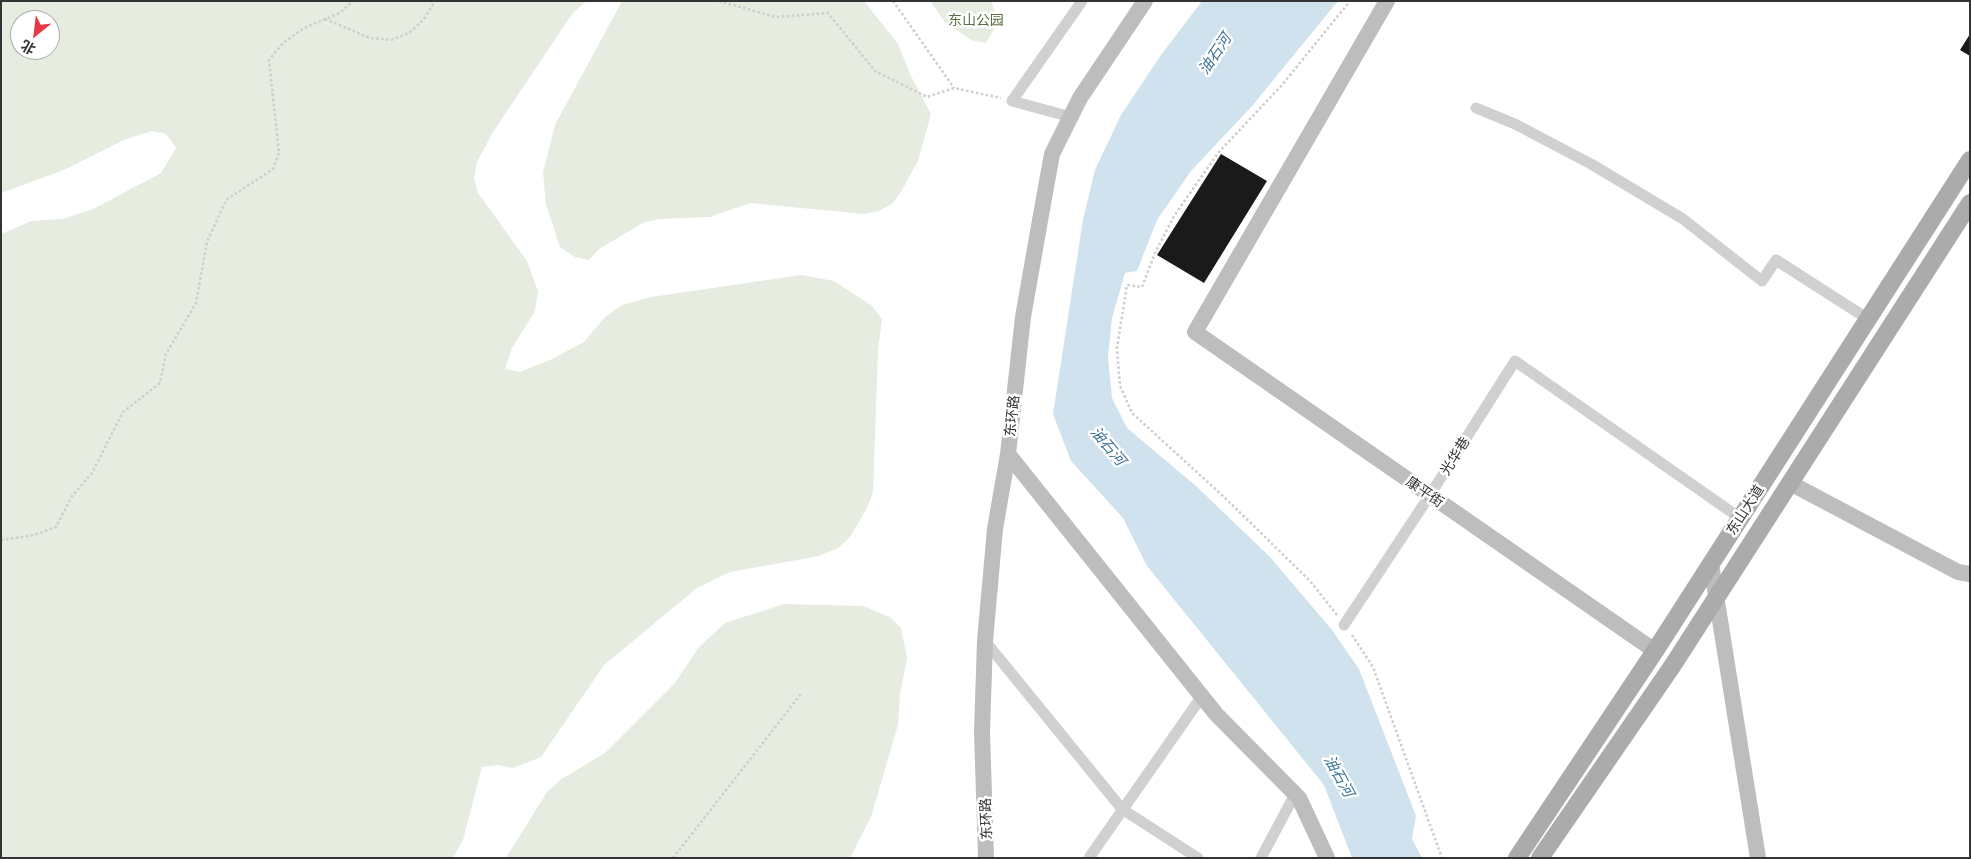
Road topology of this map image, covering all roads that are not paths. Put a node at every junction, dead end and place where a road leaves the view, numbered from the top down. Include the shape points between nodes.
1 (1082, 1) edge
2 (1145, 1) edge
3 (1387, 1) edge
4 (1476, 108) dead end
5 (1071, 116) junction
6 (1970, 160) edge
7 (1970, 203) edge
8 (1868, 319) junction
9 (1008, 454) junction
10 (1790, 483) junction
11 (1430, 495) junction
12 (1740, 518) junction
13 (1711, 564) junction
14 (1970, 574) edge
15 (1716, 598) junction
16 (1344, 625) road end
17 (984, 641) junction
18 (1655, 651) junction
19 (1202, 696) junction
20 (1295, 794) junction
21 (1122, 809) junction
22 (1092, 857) edge
23 (986, 858) edge
24 (1198, 858) edge
25 (1261, 858) edge
26 (1327, 858) edge
27 (1517, 858) edge
28 (1540, 858) edge
29 (1758, 858) edge

1 - 5 street via 1012,101
2 - 5 street, 东环路
3 - 11 street, 康平街 via 1196,332
4 - 8 street via 1515,124 1591,164 1675,214 1762,281 1776,260
5 - 9 street, 东环路 via 1052,154 1042,206 1023,317
6 - 8 main road, 东山大道
7 - 10 main road, 东山大道
8 - 12 main road, 东山大道
9 - 17 street, 东环路 via 995,529
9 - 19 street
10 - 14 street via 1958,572
10 - 15 main road, 东山大道
11 - 12 street, 光华巷 via 1515,361
11 - 16 street, 光华巷
11 - 18 street, 康平街
12 - 13 main road, 东山大道
13 - 15 street
13 - 18 main road, 东山大道
15 - 28 main road, 东山大道 via 1673,666
15 - 29 street
17 - 21 street
17 - 23 street, 东环路 via 982,732
18 - 27 main road, 东山大道
19 - 20 street
19 - 21 street
20 - 25 street
20 - 26 street
21 - 22 street
21 - 24 street

